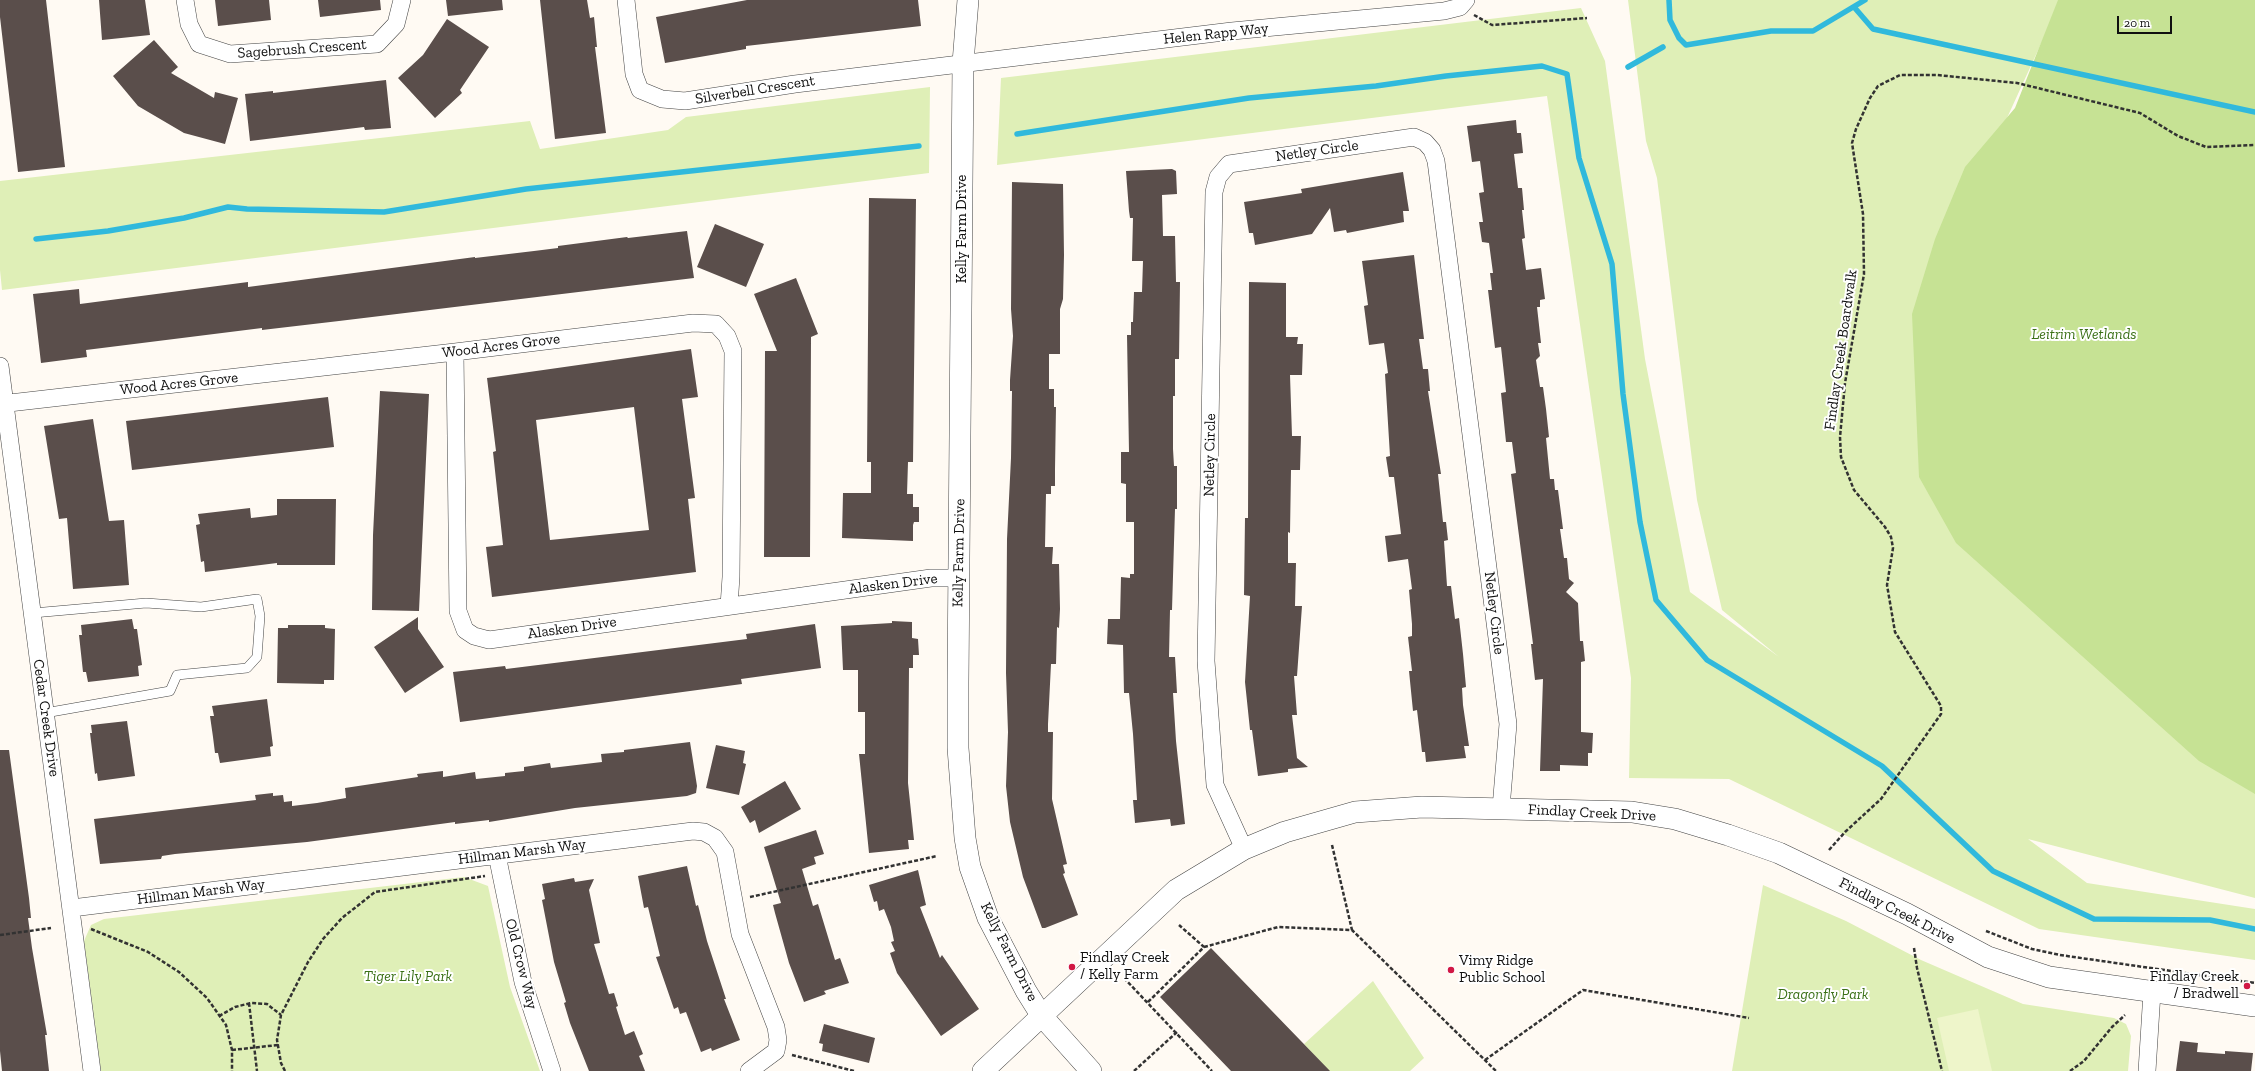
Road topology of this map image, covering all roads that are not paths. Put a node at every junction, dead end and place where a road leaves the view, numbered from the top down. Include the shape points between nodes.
1 (185, 0) edge
2 (402, 0) edge
3 (626, 0) edge
4 (968, 0) edge
5 (1463, 4) edge
6 (963, 64) junction
7 (455, 352) junction
8 (0, 366) edge
9 (2, 404) edge
10 (959, 578) junction
11 (728, 606) junction
12 (32, 613) junction
13 (45, 713) junction
14 (1501, 808) junction
15 (1244, 849) junction
16 (497, 855) junction
17 (72, 908) junction
18 (2152, 992) junction
19 (2255, 1006) edge
20 (1042, 1015) junction
21 (92, 1071) edge
22 (552, 1071) edge
23 (749, 1071) edge
24 (983, 1071) edge
25 (1091, 1071) edge
26 (2147, 1071) edge

1 - 2 street, Sagebrush Crescent via 189,24 199,44 230,54 377,44 396,24
3 - 6 street, Silverbell Crescent via 634,74 640,90 662,99 685,101 794,84
4 - 6 street, Kelly Farm Drive
5 - 6 street, Helen Rapp Way via 1444,11 1232,31
6 - 10 street, Kelly Farm Drive
7 - 9 street, Wood Acres Grove
7 - 11 street, Alasken Drive via 458,611 465,630 474,636 489,640
7 - 11 street, Wood Acres Grove via 693,323 716,324 727,336 733,351 731,577
8 - 9 street, Cedar Creek Drive
9 - 12 street, Cedar Creek Drive
10 - 11 street, Alasken Drive via 931,578
10 - 20 street, Kelly Farm Drive via 958,748 966,852 988,918 1026,991
12 - 13 street, Cedar Creek Drive
12 - 13 lane via 146,603 201,607 257,599 260,616 257,657 247,668 177,675 170,691
13 - 17 street, Cedar Creek Drive
14 - 15 street, Findlay Creek Drive via 1422,807 1355,812 1285,832
14 - 15 street, Netley Circle via 1508,724 1437,169 1432,150 1425,142 1414,137 1229,164 1218,177 1214,192 1206,661 1215,785
14 - 18 street, Findlay Creek Drive via 1632,812 1675,819 1779,853 1907,914 1988,957 2049,977
15 - 20 street, Findlay Creek Drive via 1176,890
16 - 17 street, Hillman Marsh Way
16 - 22 street, Old Crow Way via 523,982
16 - 23 street, Hillman Marsh Way via 692,831 704,832 715,838 725,852 740,934 776,1027 778,1040 776,1051
17 - 21 street, Cedar Creek Drive
18 - 19 street, Findlay Creek Drive
18 - 26 street
20 - 24 street, Findlay Creek Drive
20 - 25 street, Kelly Farm Drive

